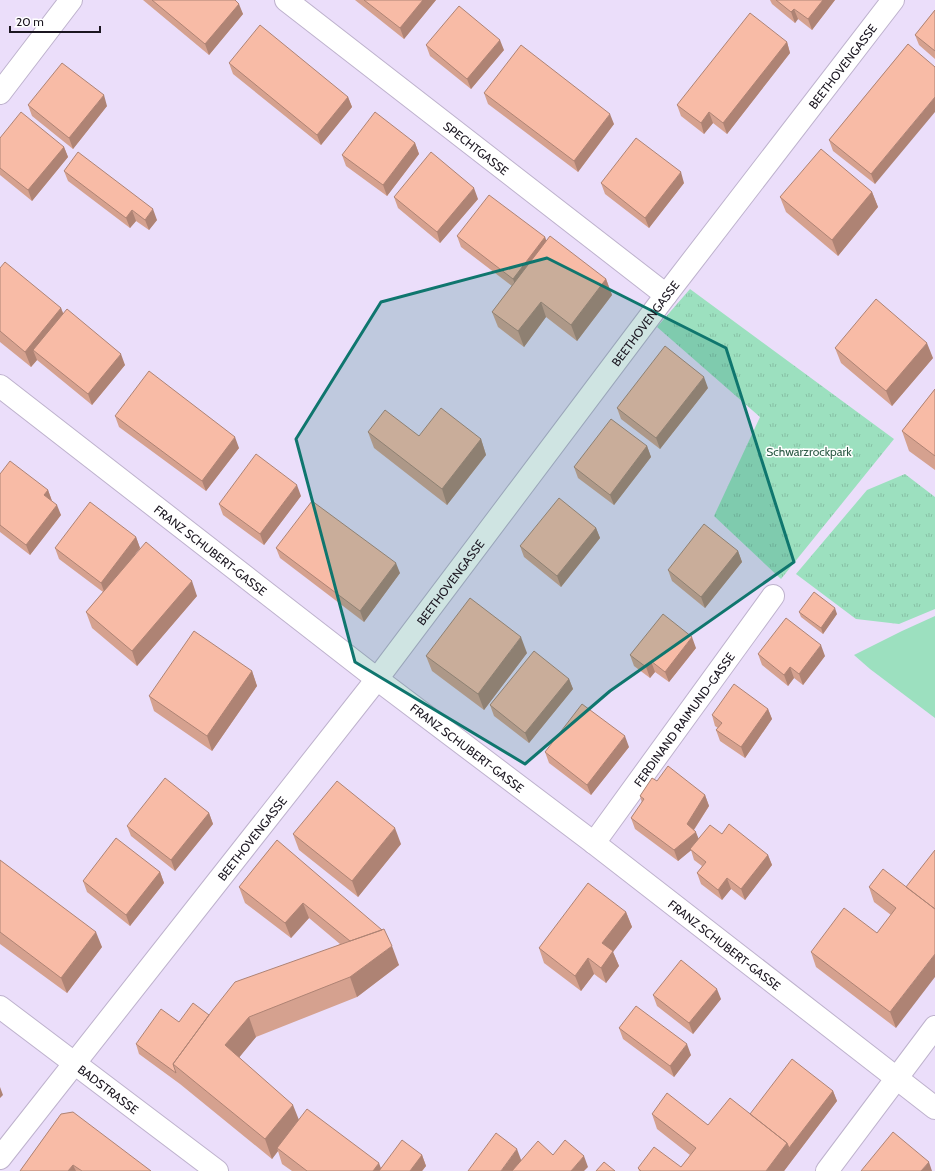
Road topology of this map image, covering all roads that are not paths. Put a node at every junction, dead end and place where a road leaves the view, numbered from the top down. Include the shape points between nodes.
1 (71, 0) edge
2 (286, 0) edge
3 (893, 0) edge
4 (0, 93) edge
5 (666, 295) junction
6 (0, 386) edge
7 (774, 596) dead end
8 (377, 679) junction
9 (594, 843) junction
10 (0, 1007) edge
11 (935, 1027) edge
12 (76, 1063) junction
13 (896, 1078) junction
14 (935, 1108) edge
15 (0, 1158) edge
16 (217, 1171) edge
17 (827, 1171) edge

1 - 4 street
2 - 5 street, SPECHTGASSE
3 - 5 street, BEETHOVENGASSE
5 - 8 street, BEETHOVENGASSE
6 - 8 street, FRANZ SCHUBERT-GASSE
7 - 9 street, FERDINAND RAIMUND-GASSE
8 - 9 street, FRANZ SCHUBERT-GASSE
8 - 12 street, BEETHOVENGASSE
9 - 13 street, FRANZ SCHUBERT-GASSE
10 - 12 street, BADSTRASSE
11 - 13 street
12 - 15 street, BEETHOVENGASSE
12 - 16 street, BADSTRASSE
13 - 14 street, FRANZ SCHUBERT-GASSE
13 - 17 street

